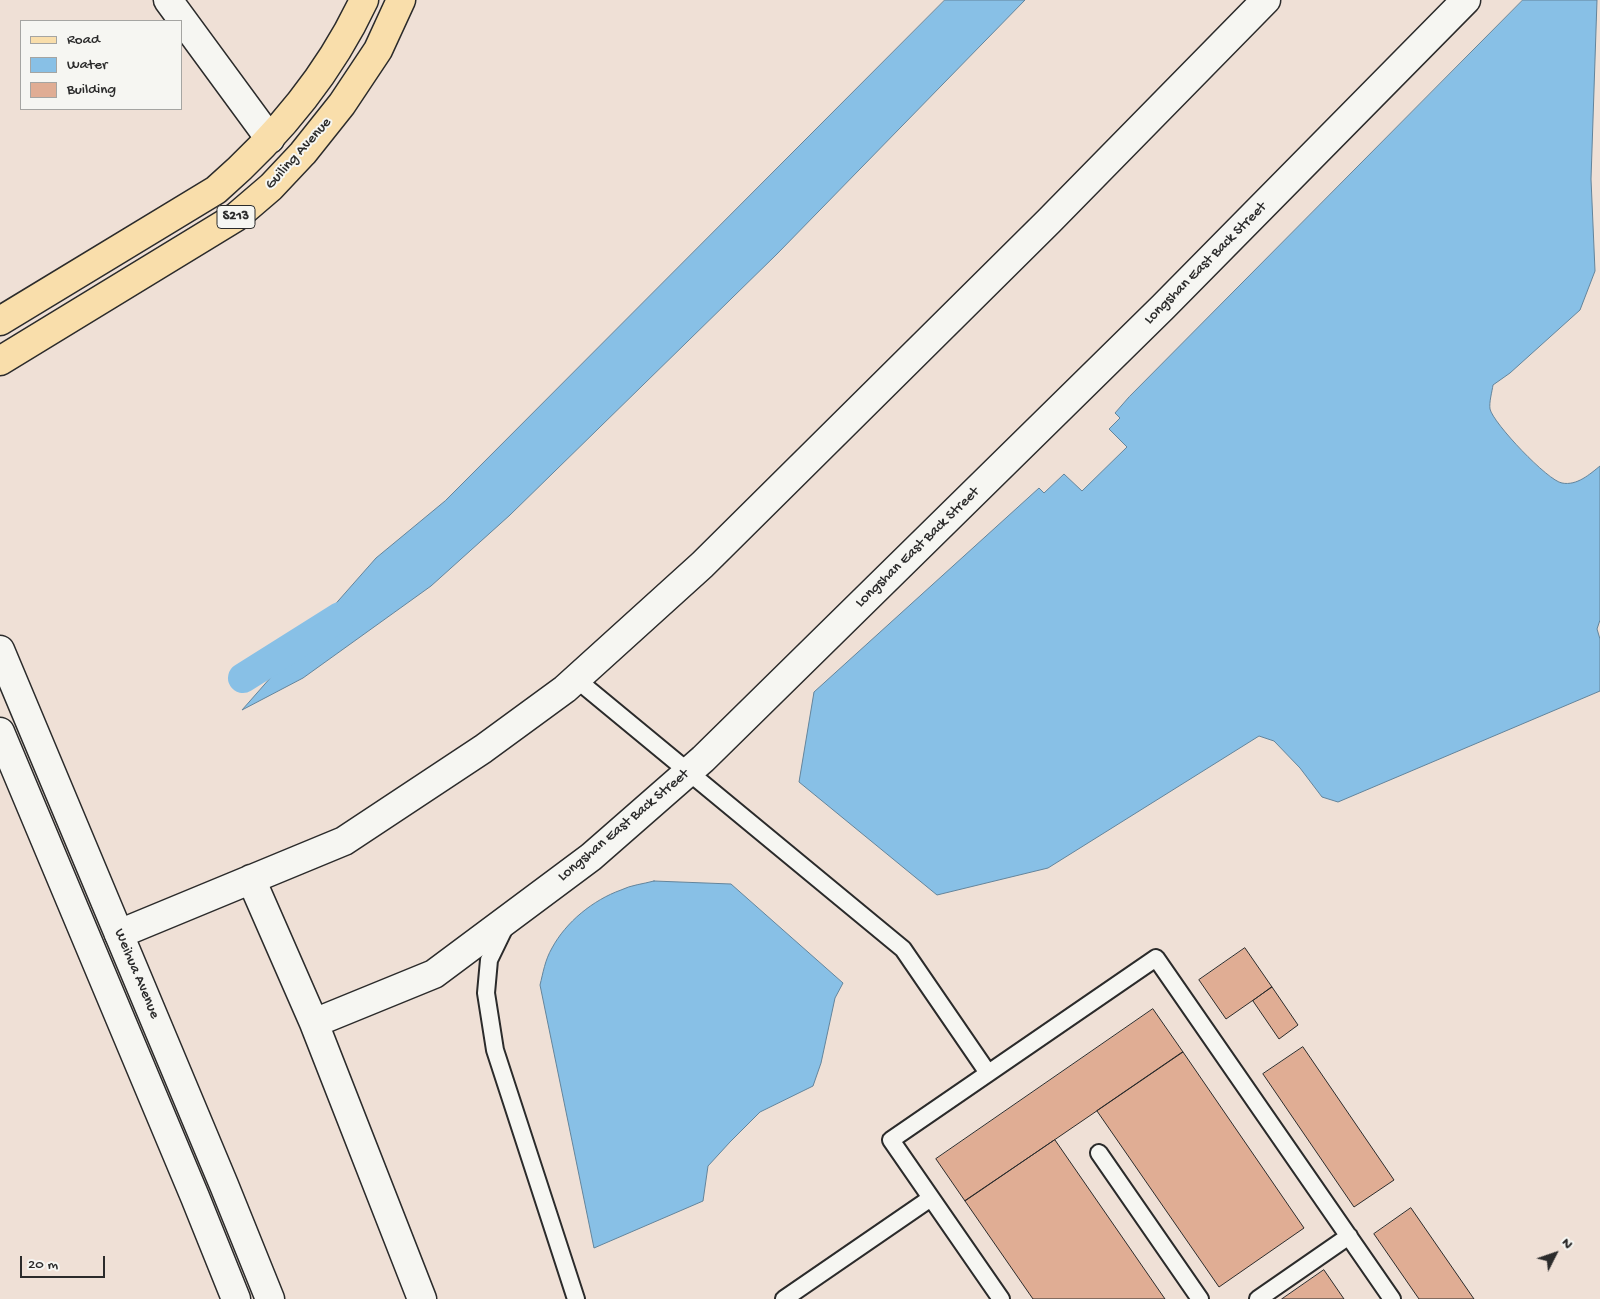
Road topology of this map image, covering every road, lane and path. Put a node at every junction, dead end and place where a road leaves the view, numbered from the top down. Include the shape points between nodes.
1 (168, 0) edge
2 (364, 0) edge
3 (401, 0) edge
4 (1266, 0) edge
5 (1466, 0) edge
6 (270, 139) junction
7 (0, 321) edge
8 (0, 361) edge
9 (0, 650) edge
10 (576, 679) junction
11 (0, 732) edge
12 (688, 772) junction
13 (251, 879) junction
14 (509, 918) junction
15 (119, 934) junction
16 (314, 1022) junction
17 (988, 1073) junction
18 (1100, 1153) dead end
19 (931, 1198) junction
20 (1349, 1236) junction
21 (236, 1299) edge
22 (270, 1299) edge
23 (422, 1299) edge
24 (576, 1299) edge
25 (784, 1299) edge
26 (1001, 1299) edge
27 (1200, 1299) edge
28 (1258, 1299) edge
29 (1392, 1299) edge

1 - 6 street
2 - 6 main road, Guiling Avenue / S213 via 348,33 314,84
3 - 8 main road, Guiling Avenue / S213 via 378,50 342,104 304,153 270,187 236,217
4 - 10 street via 1056,214 702,565
5 - 12 street, Longshan East Back Street via 1163,308
6 - 7 main road, Guiling Avenue / S213 via 216,190
9 - 15 street, Weihua Avenue
10 - 12 lane
10 - 13 street via 483,749 344,841
11 - 21 street, Weihua Avenue
12 - 14 street, Longshan East Back Street via 591,857
12 - 17 lane via 903,949
13 - 15 street
13 - 16 street
14 - 16 street, Longshan East Back Street via 434,974
14 - 24 lane via 488,960 486,993 495,1050
15 - 22 street, Weihua Avenue
16 - 23 street
17 - 19 lane via 891,1140
17 - 20 lane via 1156,958
18 - 27 lane
19 - 25 lane
19 - 26 lane
20 - 28 lane
20 - 29 lane

